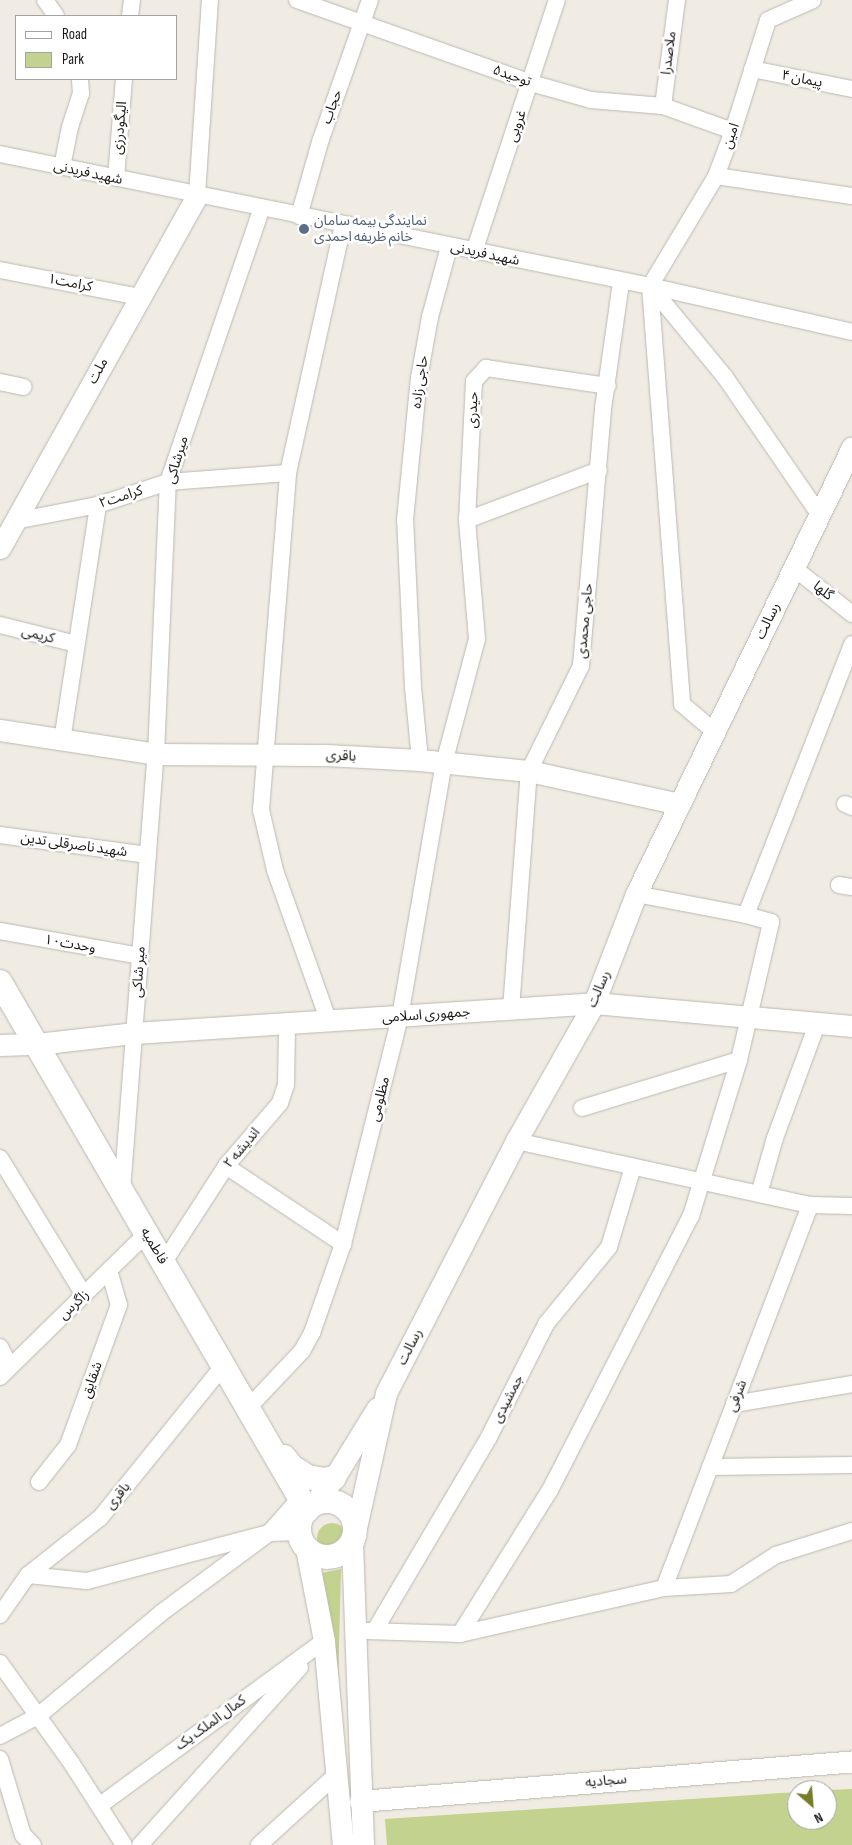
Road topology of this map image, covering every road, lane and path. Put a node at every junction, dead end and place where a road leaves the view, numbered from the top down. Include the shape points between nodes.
1 (45, 0) edge
2 (132, 0) edge
3 (210, 0) edge
4 (297, 0) edge
5 (370, 0) edge
6 (557, 0) edge
7 (676, 0) edge
8 (813, 0) edge
9 (55, 15) edge
10 (130, 15) edge
11 (362, 24) junction
12 (752, 69) junction
13 (80, 80) edge
14 (124, 80) edge
15 (531, 83) junction
16 (852, 89) edge
17 (663, 106) junction
18 (733, 131) junction
19 (0, 154) edge
20 (62, 167) junction
21 (716, 176) junction
22 (116, 178) junction
23 (196, 195) junction
24 (852, 196) edge
25 (262, 208) junction
26 (299, 216) junction
27 (343, 225) junction
28 (449, 246) junction
29 (474, 252) junction
30 (0, 270) edge
31 (621, 282) junction
32 (650, 286) junction
33 (140, 296) junction
34 (852, 332) edge
35 (0, 382) edge
36 (608, 386) junction
37 (24, 387) dead end
38 (852, 447) edge
39 (599, 470) junction
40 (288, 473) junction
41 (168, 482) junction
42 (98, 505) junction
43 (819, 514) junction
44 (467, 520) junction
45 (15, 521) junction
46 (0, 548) edge
47 (794, 568) junction
48 (852, 614) edge
49 (0, 625) edge
50 (76, 644) junction
51 (852, 644) edge
52 (0, 730) edge
53 (714, 732) junction
54 (62, 741) junction
55 (156, 754) junction
56 (267, 755) junction
57 (420, 760) junction
58 (444, 763) junction
59 (529, 771) junction
60 (679, 804) junction
61 (0, 835) edge
62 (148, 855) junction
63 (636, 894) junction
64 (746, 915) junction
65 (0, 931) edge
66 (140, 956) junction
67 (0, 982) edge
68 (594, 1003) junction
69 (510, 1009) junction
70 (750, 1015) junction
71 (400, 1017) junction
72 (329, 1022) junction
73 (818, 1022) junction
74 (287, 1025) junction
75 (852, 1026) edge
76 (134, 1034) junction
77 (37, 1044) junction
78 (0, 1045) edge
79 (739, 1060) junction
80 (582, 1108) dead end
81 (516, 1141) junction
82 (0, 1158) edge
83 (226, 1166) junction
84 (633, 1167) junction
85 (702, 1181) junction
86 (122, 1191) junction
87 (760, 1194) junction
88 (810, 1205) junction
89 (852, 1206) edge
90 (147, 1233) junction
91 (343, 1244) junction
92 (164, 1262) junction
93 (109, 1271) junction
94 (84, 1295) junction
95 (0, 1347) edge
96 (224, 1365) junction
97 (5, 1372) edge
98 (852, 1384) edge
99 (386, 1393) junction
100 (734, 1404) junction
101 (249, 1408) junction
102 (266, 1437) junction
103 (852, 1466) edge
104 (710, 1467) junction
105 (334, 1478) junction
106 (39, 1482) dead end
107 (307, 1504) junction
108 (852, 1531) edge
109 (269, 1533) junction
110 (354, 1538) junction
111 (303, 1540) junction
112 (28, 1575) junction
113 (664, 1588) junction
114 (0, 1615) edge
115 (365, 1631) junction
116 (460, 1634) junction
117 (324, 1641) junction
118 (2, 1671) edge
119 (38, 1716) junction
120 (0, 1736) edge
121 (0, 1759) edge
122 (852, 1761) edge
123 (337, 1774) junction
124 (360, 1801) junction
125 (99, 1806) junction
126 (33, 1845) edge
127 (124, 1845) edge
128 (140, 1845) edge
129 (260, 1845) edge
130 (343, 1845) edge
131 (363, 1845) edge

1 - 9 street
2 - 10 street
3 - 23 street
4 - 11 street, توحید۵
5 - 11 street, حجاب
6 - 15 street, غروبی
7 - 17 street, ملاصدرا
8 - 12 street, امین via 768,20
11 - 15 street, توحید۵
11 - 26 street, حجاب via 321,139
12 - 16 street, پیمان ۴
12 - 18 street, امین
13 - 20 street via 80,94
14 - 22 street, الیگودرزی
15 - 17 street, توحید۵ via 592,100
15 - 29 street, غروبی
17 - 18 street, توحید۵
18 - 21 street, امین
19 - 20 street, شهید فریدنی
20 - 22 street, شهید فریدنی
21 - 24 street
21 - 32 street, امین
22 - 23 street, شهید فریدنی
23 - 25 street, شهید فریدنی
23 - 33 street, ملت
25 - 26 street, شهید فریدنی
25 - 41 street, میرشاکی
26 - 27 street, شهید فریدنی
27 - 28 street, شهید فریدنی
27 - 40 street
28 - 29 street, شهید فریدنی
28 - 57 street, حاجی زاده via 430,317 419,378 405,520
29 - 31 street, شهید فریدنی
30 - 33 street, کرامت۱
31 - 32 street, شهید فریدنی
31 - 36 street, حاجی محمدی
32 - 34 street, شهید فریدنی
32 - 43 street via 725,377
32 - 53 street via 682,704
33 - 45 street, ملت
35 - 37 street
36 - 39 street, حاجی محمدی via 603,409
36 - 44 street, حیدری via 486,368 474,381
38 - 43 street, رسالت
39 - 44 street
39 - 59 street, حاجی محمدی via 581,666
40 - 41 street, کرامت۲
40 - 56 street
41 - 42 street, کرامت۲
41 - 55 street, میرشاکی
42 - 45 street, کرامت۲
42 - 50 street
43 - 47 street, رسالت
44 - 58 street, مظلومی via 477,639
45 - 46 street, ملت
47 - 48 street, گلها
47 - 53 street, رسالت
49 - 50 street, کریمی
50 - 54 street
51 - 64 street
52 - 54 street, باقری
53 - 60 street, رسالت
54 - 55 street, باقری
55 - 56 street, باقری
55 - 62 street, میر شاکی
56 - 57 street, باقری via 326,754
56 - 72 street via 261,810 273,861
57 - 58 street, باقری
58 - 59 street, باقری
58 - 71 street, مظلومی
59 - 60 street, باقری
59 - 69 street, حاجی محمدی
60 - 63 street, رسالت
61 - 62 street, شهید ناصرقلی تدین
62 - 66 street, میر شاکی
63 - 64 street
63 - 68 street, رسالت
64 - 70 street via 770,922
65 - 66 street, وحدت۱۰
66 - 76 street, میر شاکی
67 - 77 main road, فاطمیه
68 - 69 street, جمهوری اسلامی
68 - 70 street, جمهوری اسلامی
68 - 81 street, رسالت
69 - 71 street, جمهوری اسلامی
70 - 73 street, جمهوری اسلامی
70 - 79 street
71 - 72 street, جمهوری اسلامی
71 - 91 street, مظلومی
72 - 74 street, جمهوری اسلامی
73 - 75 street, جمهوری اسلامی
73 - 87 street via 775,1138
74 - 76 street, جمهوری اسلامی
74 - 83 street, اندیشه ۲ via 286,1086 280,1103
76 - 77 street, جمهوری اسلامی
76 - 86 street, میر شاکی
77 - 78 street, جمهوری اسلامی
77 - 86 main road, فاطمیه
79 - 80 street
79 - 85 street
81 - 84 street
81 - 99 street, رسالت
82 - 94 street
83 - 91 street
83 - 92 street, اندیشه ۲
84 - 85 street
84 - 115 street, جمشیدی via 609,1247 546,1324 489,1436
85 - 87 street
85 - 116 street via 691,1216 550,1490
86 - 90 main road, فاطمیه
87 - 88 street
88 - 89 street
88 - 100 street, شرفی
90 - 92 main road, فاطمیه
90 - 93 street, زاگرس
91 - 101 street, مظلومی via 312,1333 302,1351
92 - 96 main road, فاطمیه
93 - 94 street, زاگرس
93 - 106 street, شقایق via 120,1305 68,1446
94 - 97 street, زاگرس
95 - 97 street
96 - 101 main road, فاطمیه
96 - 112 street, باقری via 100,1518
98 - 100 street
99 - 105 street
99 - 110 street, رسالت
100 - 104 street, شرفی
101 - 102 main road, فاطمیه
102 - 105 main road via 300,1472 323,1480
102 - 107 main road, فاطمیه
103 - 104 street
104 - 113 street, شرفی
105 - 107 street
107 - 109 street
107 - 110 main road via 327,1501 342,1505 353,1517
107 - 111 main road via 300,1524
108 - 113 street via 776,1555 730,1584
109 - 111 street
109 - 112 street via 87,1581
109 - 119 street via 161,1613
110 - 111 main road via 346,1550 330,1557 313,1553
110 - 115 street, رسالت
111 - 117 street
112 - 114 street, باقری
113 - 116 street
115 - 116 street
115 - 124 street, رسالت
117 - 123 street
117 - 125 street, کمال الملک یک
117 - 128 street
118 - 119 street
119 - 120 street
119 - 125 street
121 - 126 street via 23,1835
122 - 124 street, سجادیه
123 - 129 street
123 - 130 street
124 - 131 street, رسالت
125 - 127 street

